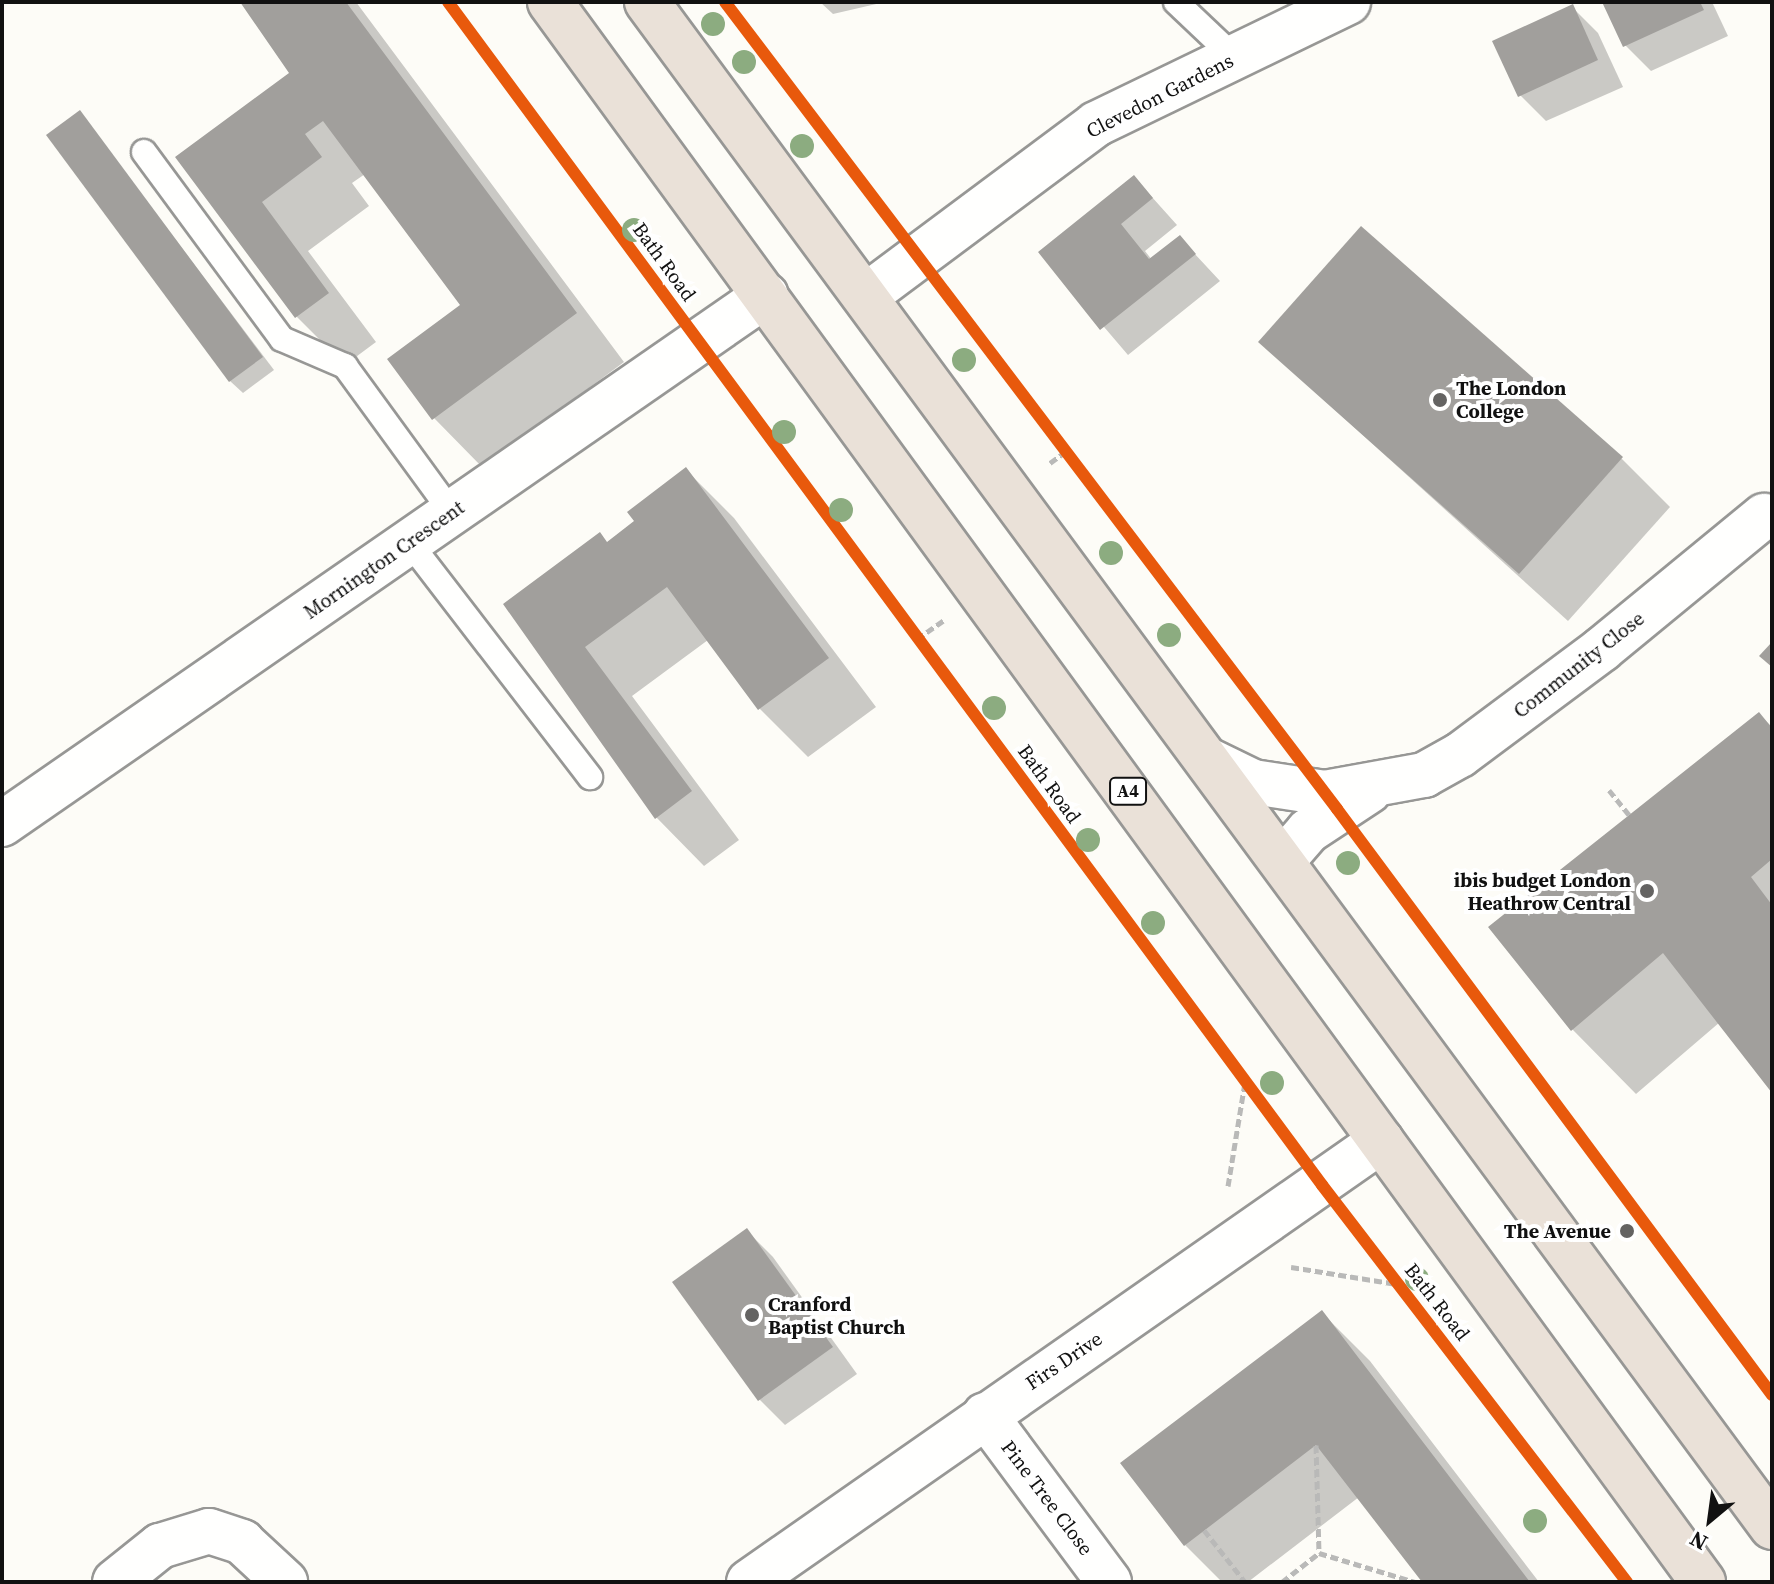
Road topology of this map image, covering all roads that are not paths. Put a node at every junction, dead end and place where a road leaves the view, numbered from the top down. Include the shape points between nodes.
1 (550, 2) edge
2 (647, 2) edge
3 (1176, 2) edge
4 (1348, 2) edge
5 (1234, 57) junction
6 (144, 152) dead end
7 (766, 295) junction
8 (867, 295) junction
9 (452, 513) junction
10 (1764, 516) dead end
11 (409, 542) junction
12 (1210, 761) junction
13 (590, 777) dead end
14 (1378, 786) junction
15 (2, 824) edge
16 (1283, 860) junction
17 (1381, 1141) junction
18 (985, 1415) junction
19 (1772, 1527) edge
20 (115, 1582) edge
21 (285, 1582) edge
22 (749, 1582) edge
23 (1109, 1582) edge
24 (1703, 1582) edge

1 - 7 highway, A4
2 - 8 highway
3 - 5 lane
4 - 5 street, Clevedon Gardens
5 - 8 street, Clevedon Gardens via 1096,124
6 - 9 lane via 282,339 345,366
7 - 9 street, Mornington Crescent
7 - 17 highway, A4
8 - 12 highway
9 - 11 street, Mornington Crescent
10 - 14 street, Community Close via 1602,649 1460,755 1424,775
11 - 13 lane
11 - 15 street, Mornington Crescent
12 - 14 street, Community Close via 1287,791 1325,793
12 - 16 highway
14 - 16 street, Community Close via 1308,831
16 - 19 highway
17 - 18 street, Firs Drive
17 - 24 highway, A4
18 - 22 street, Firs Drive
18 - 23 street, Pine Tree Close
20 - 21 street via 160,1546 209,1531 242,1542

